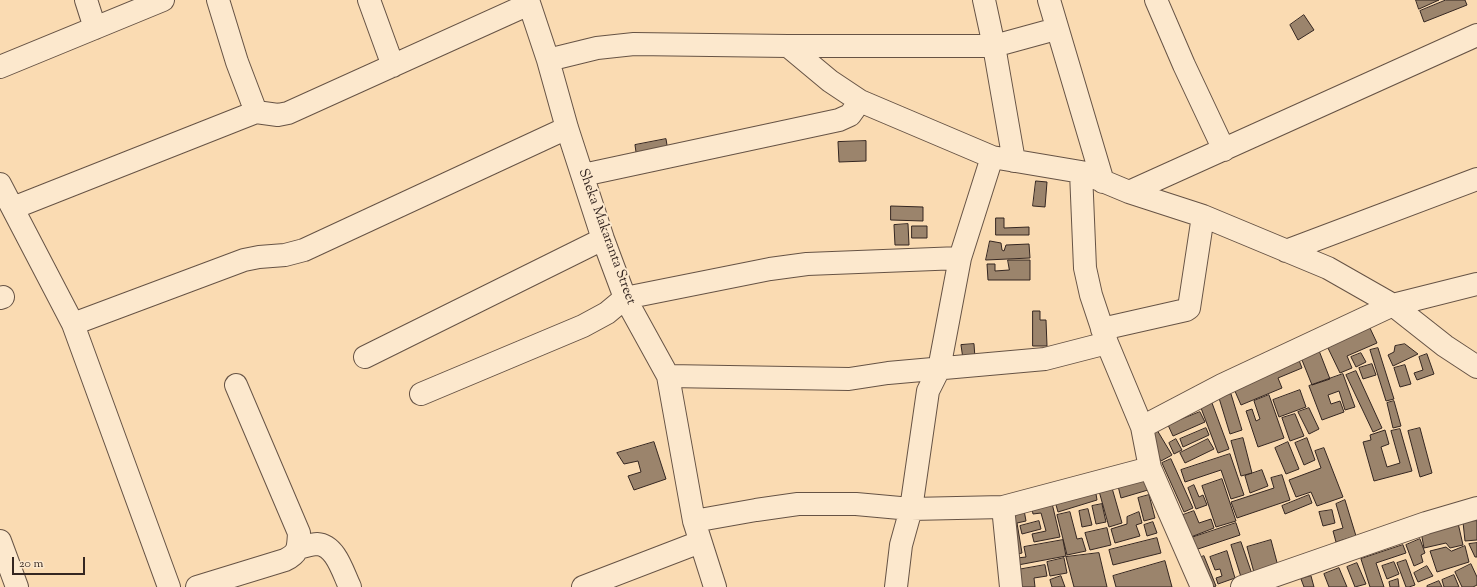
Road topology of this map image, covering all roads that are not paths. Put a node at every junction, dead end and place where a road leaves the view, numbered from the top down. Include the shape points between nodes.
1 (86, 0) edge
2 (163, 0) edge
3 (218, 0) edge
4 (369, 0) edge
5 (984, 0) edge
6 (1049, 0) edge
7 (1156, 0) edge
8 (528, 2) edge
9 (95, 28) junction
10 (1056, 29) junction
11 (1477, 35) edge
12 (788, 46) junction
13 (994, 46) junction
14 (548, 60) junction
15 (393, 66) junction
16 (0, 67) edge
17 (860, 101) junction
18 (256, 112) junction
19 (567, 128) junction
20 (1224, 150) junction
21 (992, 157) junction
22 (1014, 161) junction
23 (1081, 172) junction
24 (583, 175) junction
25 (1477, 179) edge
26 (1103, 182) junction
27 (0, 184) edge
28 (1129, 192) junction
29 (14, 208) junction
30 (1202, 216) junction
31 (603, 239) junction
32 (1286, 252) junction
33 (960, 258) junction
34 (1477, 284) edge
35 (625, 298) junction
36 (1393, 305) junction
37 (73, 324) junction
38 (1104, 336) junction
39 (365, 357) dead end
40 (1477, 367) edge
41 (939, 369) junction
42 (668, 376) junction
43 (236, 385) dead end
44 (421, 394) dead end
45 (1142, 427) junction
46 (1150, 468) junction
47 (1003, 507) junction
48 (1477, 508) edge
49 (911, 509) junction
50 (694, 521) junction
51 (700, 542) junction
52 (1, 545) edge
53 (298, 548) junction
54 (17, 587) edge
55 (169, 587) edge
56 (197, 587) edge
57 (350, 587) edge
58 (584, 587) edge
59 (715, 587) edge
60 (896, 587) edge
61 (1011, 587) edge
62 (1202, 587) edge
63 (1242, 587) edge

1 - 9 street
2 - 9 street
3 - 18 street
4 - 15 street
5 - 13 street
6 - 10 street
7 - 20 street
8 - 14 street, Sheka Makaranta Street
8 - 15 street
9 - 16 street
10 - 13 street
10 - 26 street
11 - 20 street
12 - 13 street
12 - 14 street via 634,44 597,48
12 - 17 street via 830,81
13 - 22 street
14 - 19 street, Sheka Makaranta Street
15 - 18 street via 288,113 278,115
17 - 21 street
17 - 24 street via 850,115 839,120
18 - 29 street
19 - 24 street, Sheka Makaranta Street
19 - 37 street via 304,250 244,260
20 - 28 street
21 - 22 street
21 - 33 street
22 - 23 street
23 - 26 street
23 - 38 street via 1085,268
24 - 31 street, Sheka Makaranta Street
25 - 32 street
26 - 28 street
27 - 29 street
28 - 30 street
29 - 37 street
30 - 32 street
30 - 38 street via 1190,308
31 - 35 street, Sheka Makaranta Street
31 - 39 street
32 - 36 street via 1328,268
33 - 35 street via 807,264
33 - 41 street
34 - 36 street
35 - 42 street, Sheka Makaranta Street
35 - 44 street via 607,313 583,326
36 - 40 street via 1445,346
36 - 45 street via 1222,385
37 - 55 street
38 - 41 street via 1045,359
38 - 45 street
41 - 42 street via 849,378
41 - 49 street via 928,391
42 - 50 street, Sheka Makaranta Street
43 - 53 street via 299,533
45 - 46 street
46 - 47 street
46 - 62 street
47 - 49 street
47 - 61 street
48 - 63 street via 1426,523
49 - 50 street via 856,504 798,504
49 - 60 street via 901,545
50 - 51 street, Sheka Makaranta Street
51 - 58 street
51 - 59 street, Sheka Makaranta Street
52 - 54 street
53 - 56 street via 293,556 285,560
53 - 57 street via 317,544 327,547 334,554

